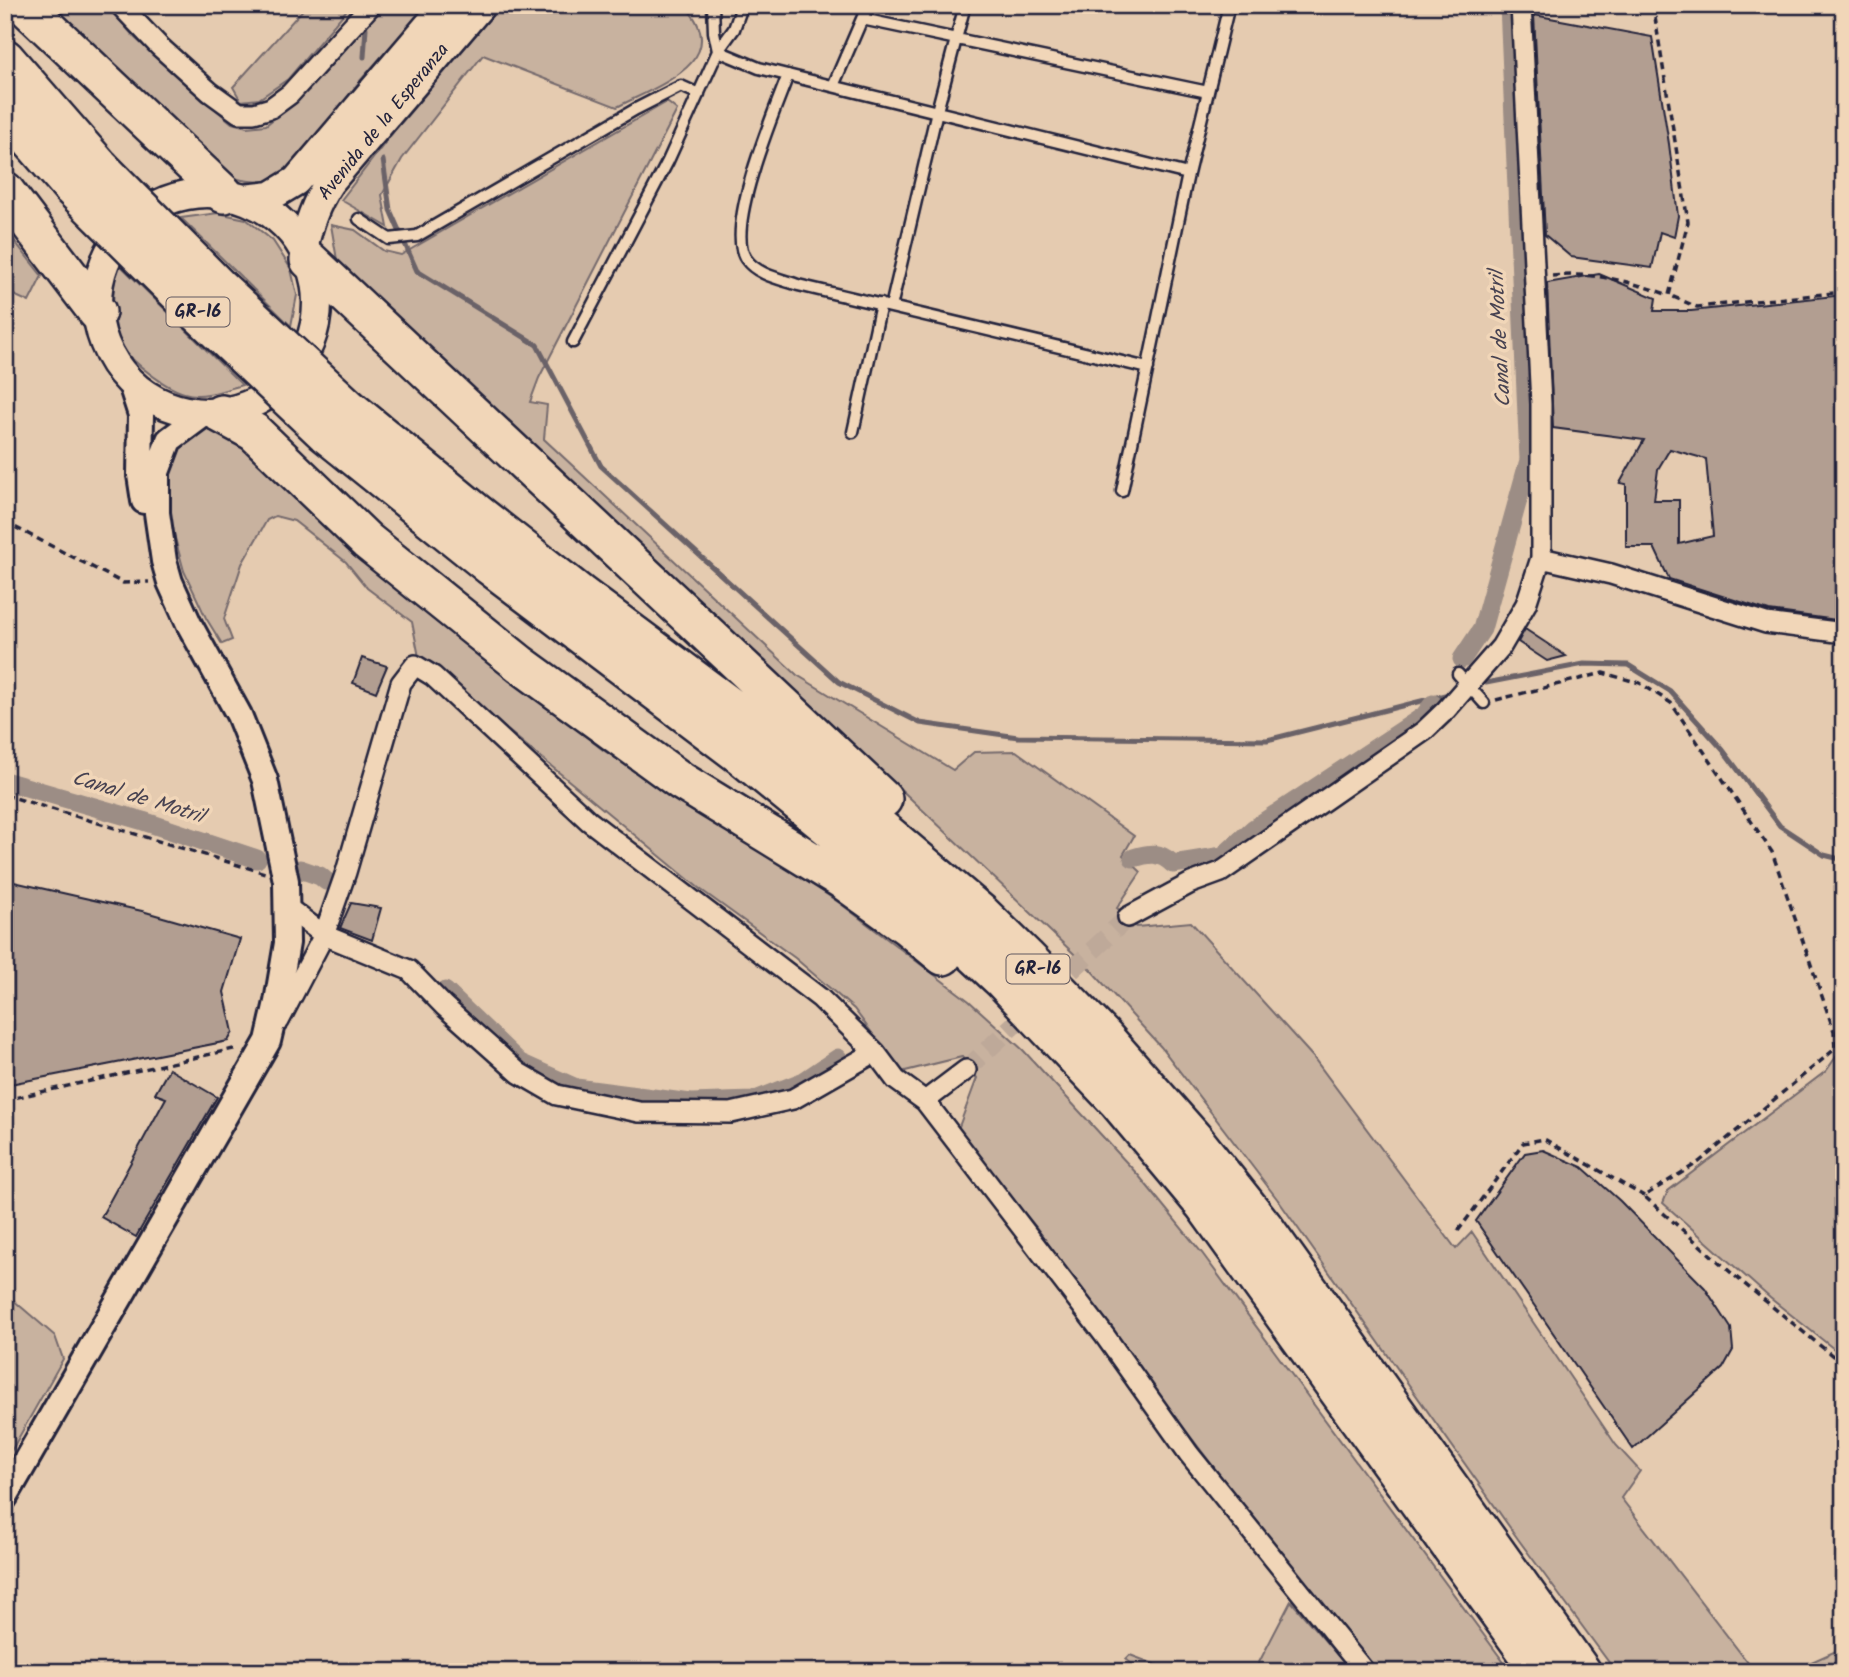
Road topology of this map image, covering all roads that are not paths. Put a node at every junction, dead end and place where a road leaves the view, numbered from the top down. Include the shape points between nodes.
1 (24, 5) edge
2 (120, 5) edge
3 (371, 5) edge
4 (446, 5) edge
5 (481, 5) edge
6 (713, 5) edge
7 (738, 5) edge
8 (868, 5) edge
9 (965, 5) edge
10 (1229, 5) edge
11 (1521, 5) edge
12 (862, 19) junction
13 (956, 37) junction
14 (718, 51) junction
15 (5, 58) edge
16 (788, 75) junction
17 (833, 86) junction
18 (1208, 92) junction
19 (699, 94) junction
20 (5, 111) edge
21 (937, 111) junction
22 (1188, 174) junction
23 (86, 177) junction
24 (5, 191) edge
25 (234, 196) junction
26 (359, 219) dead end
27 (306, 254) junction
28 (886, 306) junction
29 (97, 312) junction
30 (573, 342) dead end
31 (1148, 368) junction
32 (131, 384) junction
33 (212, 414) junction
34 (338, 421) junction
35 (853, 432) dead end
36 (1122, 491) dead end
37 (1541, 558) junction
38 (167, 571) junction
39 (1844, 633) edge
40 (1463, 679) junction
41 (1484, 703) road end
42 (287, 906) junction
43 (1128, 917) tunnel mouth
44 (324, 935) junction
45 (1026, 957) junction
46 (268, 1041) junction
47 (875, 1052) junction
48 (966, 1070) tunnel mouth
49 (925, 1101) junction
50 (1117, 1101) junction
51 (5, 1497) edge
52 (1365, 1672) edge
53 (1541, 1672) edge
54 (1582, 1672) edge

1 - 25 highway
2 - 3 street via 159,47 239,113 271,108 290,93
4 - 25 main road, Avenida de la Esperanza via 296,181 271,196
5 - 27 main road, Avenida de la Esperanza via 329,183 310,220
6 - 14 lane
7 - 14 lane via 734,29
8 - 12 lane
9 - 13 lane
10 - 18 lane
11 - 37 street via 1541,404
12 - 13 lane
12 - 17 lane
13 - 18 lane
13 - 21 lane
14 - 16 lane
14 - 19 lane
15 - 23 highway, GR-16
16 - 17 lane
16 - 28 lane via 745,198 738,238 746,259 764,274
17 - 21 lane
18 - 22 lane
19 - 26 lane via 681,86 417,236 389,239
19 - 30 lane
20 - 23 highway, GR-16
21 - 22 lane
21 - 28 lane
22 - 31 lane
23 - 34 highway, GR-16, bridge via 194,309
24 - 29 highway
25 - 27 main road via 268,210 288,227
25 - 29 main road via 191,194 159,203 132,222 111,248 99,279
27 - 33 main road via 318,293 316,328 303,359 282,386 253,405
27 - 45 highway via 995,906
28 - 31 lane
28 - 35 lane
29 - 32 main road via 114,363
31 - 36 lane
32 - 33 main road via 177,410
32 - 38 street via 141,415 140,475 150,535
33 - 38 street via 169,440 157,472 157,513
33 - 50 highway via 254,432 367,541 520,664 681,781 841,878 908,927 1025,1027 1074,1076
34 - 45 highway, GR-16 via 477,513 785,747 981,913
34 - 50 highway, GR-16 via 500,574 740,755 904,889 1002,979
37 - 39 street via 1611,574 1766,624
37 - 40 street via 1526,604 1501,647
38 - 42 street via 189,624 239,715 265,780
40 - 41 lane
40 - 43 street via 1424,731 1221,872
42 - 44 street
42 - 46 street via 287,943
44 - 46 street
44 - 47 street via 409,970 519,1073 557,1095 639,1112 731,1113 793,1099
44 - 47 street via 401,683 415,665 433,676 589,821 820,998
45 - 54 highway, GR-16 via 1177,1119 1265,1227
46 - 51 street
47 - 49 street via 897,1080
48 - 49 street
49 - 52 street via 1189,1454
50 - 53 highway, GR-16 via 1204,1205

